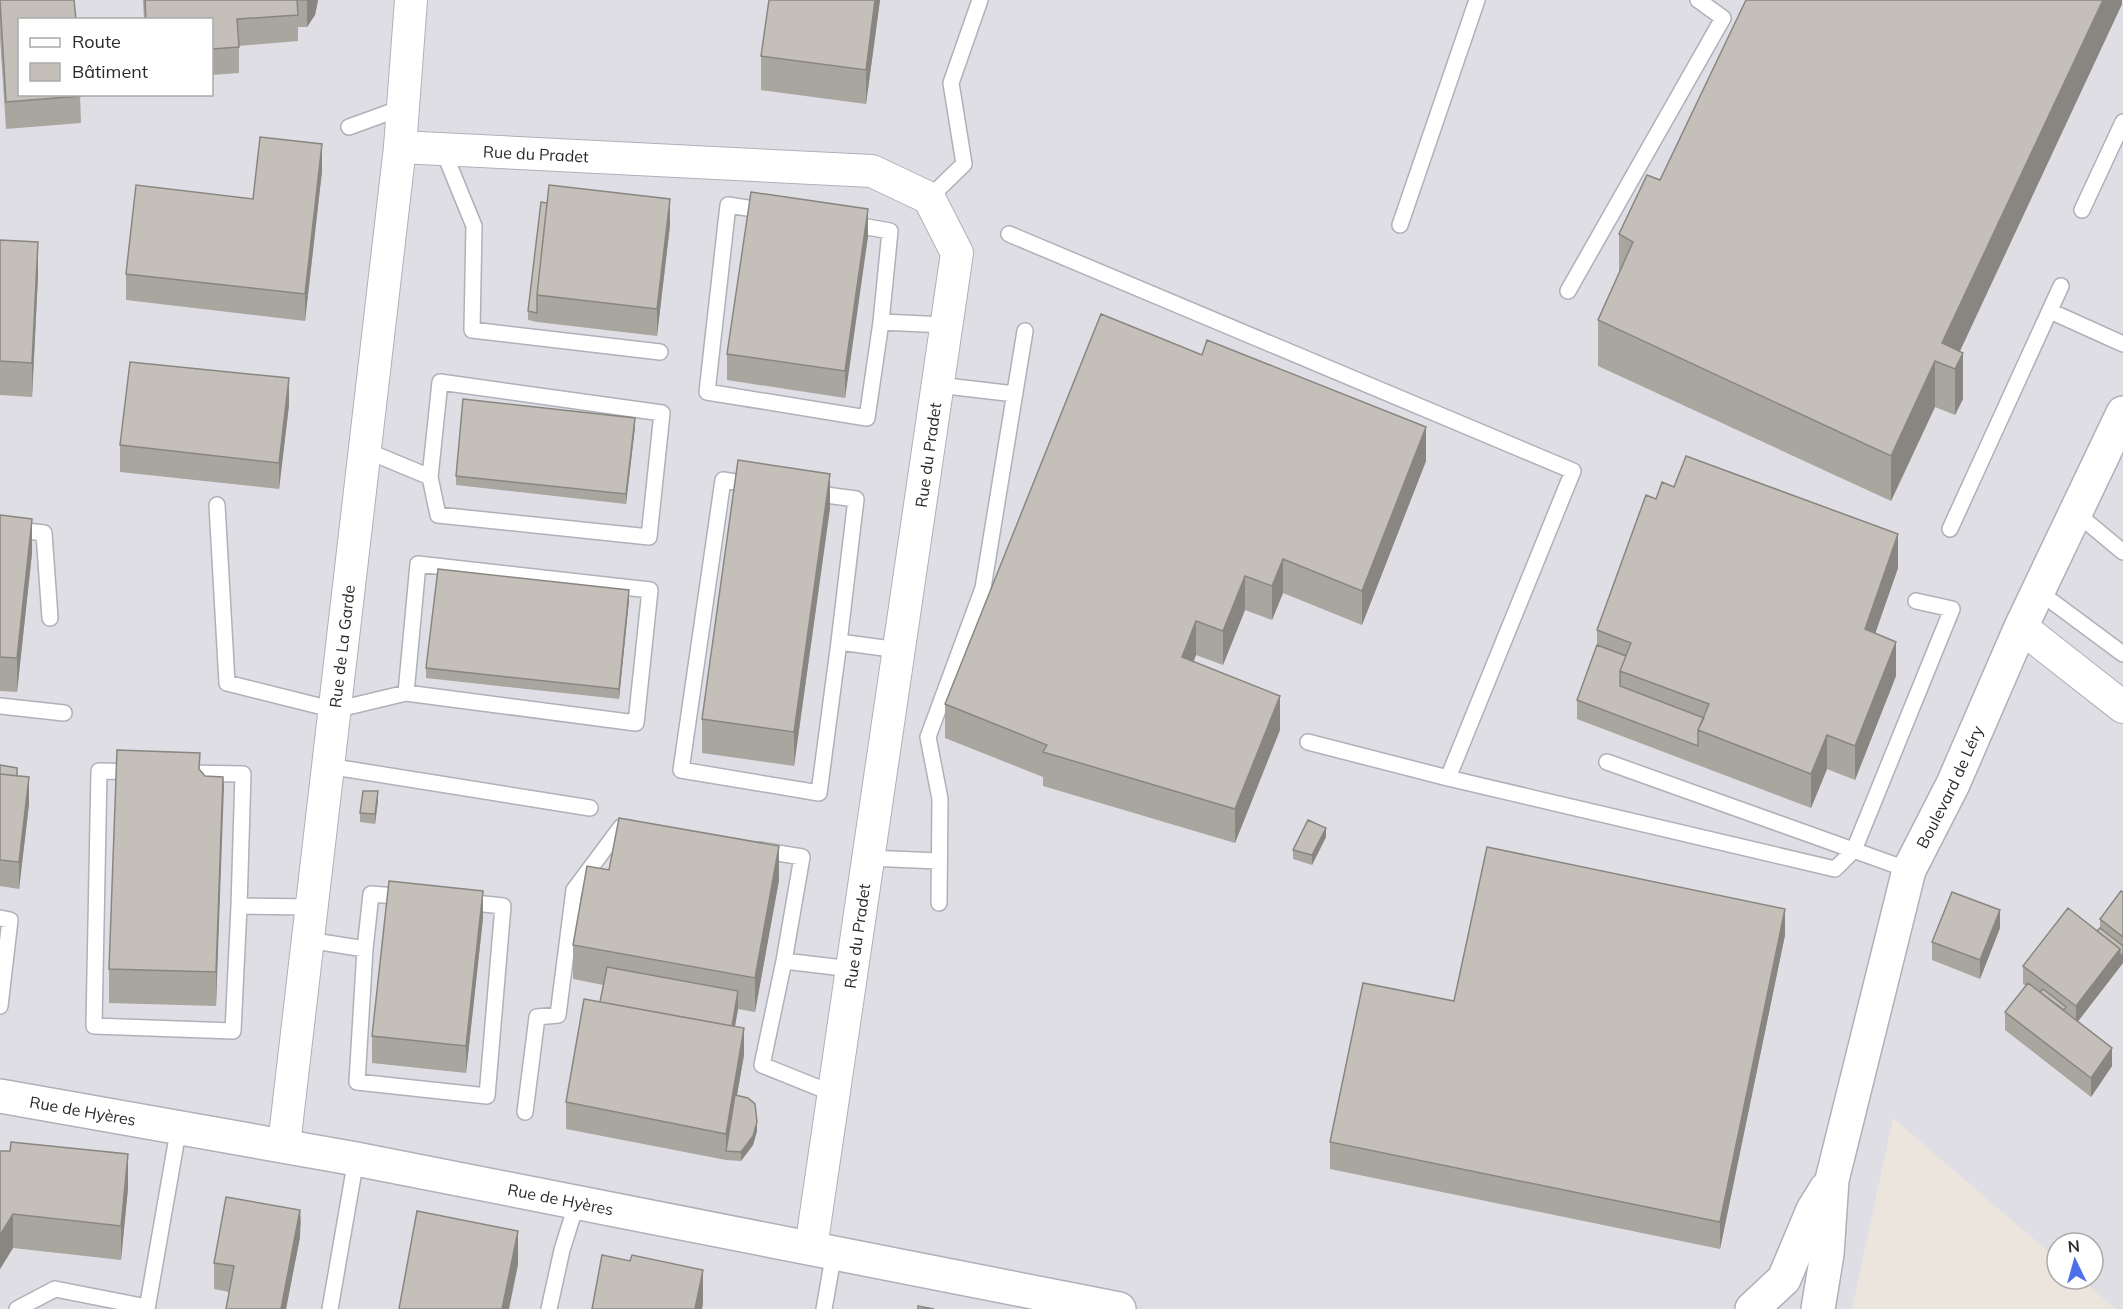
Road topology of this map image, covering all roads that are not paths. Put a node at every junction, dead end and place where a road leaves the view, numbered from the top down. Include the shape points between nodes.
1 (411, 0) edge
2 (980, 0) edge
3 (1477, 0) edge
4 (1698, 0) edge
5 (404, 107) junction
6 (349, 127) dead end
7 (2121, 130) edge
8 (400, 147) junction
9 (443, 150) junction
10 (929, 198) junction
11 (2082, 210) dead end
12 (786, 214) edge
13 (832, 222) edge
14 (1400, 225) dead end
15 (1009, 234) dead end
16 (2061, 286) dead end
17 (1568, 291) dead end
18 (2050, 310) junction
19 (881, 322) junction
20 (946, 326) junction
21 (1025, 331) dead end
22 (2123, 344) edge
23 (660, 352) dead end
24 (938, 385) junction
25 (1015, 394) junction
26 (2123, 413) edge
27 (365, 450) junction
28 (430, 477) junction
29 (767, 487) edge
30 (800, 492) edge
31 (217, 506) dead end
32 (2075, 512) junction
33 (0, 528) edge
34 (1950, 529) dead end
35 (2123, 552) edge
36 (2038, 591) junction
37 (1916, 600) dead end
38 (50, 618) dead end
39 (2021, 627) junction
40 (839, 642) junction
41 (899, 650) junction
42 (2123, 654) edge
43 (406, 693) junction
44 (0, 706) edge
45 (2123, 706) edge
46 (335, 710) junction
47 (64, 713) dead end
48 (1308, 742) dead end
49 (1607, 762) dead end
50 (328, 766) junction
51 (147, 772) edge
52 (171, 772) edge
53 (1448, 778) junction
54 (590, 807) dead end
55 (643, 831) edge
56 (745, 848) edge
57 (1854, 850) junction
58 (868, 858) junction
59 (939, 861) junction
60 (1909, 870) junction
61 (426, 899) edge
62 (448, 901) edge
63 (939, 903) dead end
64 (239, 906) junction
65 (312, 907) junction
66 (0, 918) edge
67 (308, 940) junction
68 (364, 950) junction
69 (784, 961) junction
70 (852, 969) junction
71 (0, 1006) edge
72 (834, 1094) junction
73 (0, 1096) edge
74 (525, 1112) dead end
75 (179, 1126) junction
76 (284, 1145) junction
77 (356, 1159) junction
78 (1832, 1180) junction
79 (577, 1202) junction
80 (823, 1250) junction
81 (1049, 1302) edge
82 (147, 1308) edge
83 (17, 1309) edge
84 (330, 1309) edge
85 (549, 1309) edge
86 (824, 1309) edge
87 (1119, 1309) edge
88 (1752, 1309) edge
89 (1818, 1309) edge

1 - 5 street, Rue de La Garde
2 - 10 lane via 951,83 964,164
3 - 14 lane
4 - 17 lane via 1723,18
5 - 6 lane
5 - 8 street, Rue de La Garde
7 - 11 lane
8 - 9 street, Rue du Pradet
8 - 27 street, Rue de La Garde
9 - 10 street, Rue du Pradet via 872,171
9 - 23 lane via 474,226 472,330
10 - 20 street, Rue du Pradet via 957,253
12 - 19 lane via 728,205 706,392 867,418
13 - 19 lane via 890,231
15 - 53 lane via 1573,471
16 - 18 lane
18 - 22 lane
18 - 34 lane
19 - 20 lane
20 - 24 street, Rue du Pradet
21 - 25 lane
24 - 25 lane
24 - 41 street, Rue du Pradet
25 - 59 lane via 983,588 928,737 940,800
26 - 32 street, Boulevard de Léry
27 - 28 lane
27 - 46 street, Rue de La Garde
28 - 28 lane via 438,515 649,537 662,413 440,382
29 - 40 lane via 723,480 681,770 819,793
30 - 40 lane via 855,499
31 - 46 lane via 227,683
32 - 35 lane
32 - 36 street, Boulevard de Léry
33 - 38 lane via 44,532
36 - 39 street, Boulevard de Léry
36 - 42 lane
37 - 57 lane via 1952,609
39 - 45 street
39 - 60 street, Boulevard de Léry via 1953,784
40 - 41 lane
41 - 58 street, Rue du Pradet
43 - 43 lane via 418,564 650,590 636,723
43 - 46 lane
44 - 47 lane
46 - 50 street, Rue de La Garde
48 - 53 lane
49 - 57 lane
50 - 54 lane
50 - 65 street, Rue de La Garde
51 - 64 lane via 99,771 94,1026 233,1031
52 - 64 lane via 243,774
53 - 57 lane via 1835,869
55 - 74 lane via 621,827 574,890 558,1015 537,1017
56 - 69 lane via 802,857
57 - 60 lane
58 - 59 lane
58 - 70 street, Rue du Pradet
59 - 63 lane
60 - 78 street, Boulevard de Léry
61 - 68 lane via 371,894
62 - 68 lane via 503,906 487,1096 357,1082
64 - 65 lane
65 - 67 street, Rue de La Garde
66 - 71 lane via 10,920
67 - 68 lane
67 - 76 street, Rue de La Garde
69 - 70 lane
69 - 72 lane via 762,1065
70 - 72 street, Rue du Pradet
72 - 80 street, Rue du Pradet
73 - 75 street, Rue de Hyères
75 - 76 street, Rue de Hyères
75 - 82 lane
76 - 77 street, Rue de Hyères
77 - 79 street, Rue de Hyères
77 - 84 lane
78 - 88 street, Boulevard de Léry via 1813,1210 1784,1280
78 - 89 street, Boulevard de Léry via 1827,1254
79 - 80 street, Rue de Hyères
79 - 85 lane
80 - 81 street, Rue de Hyères
80 - 86 lane
81 - 87 street, Rue de Hyères
82 - 83 lane via 55,1289

